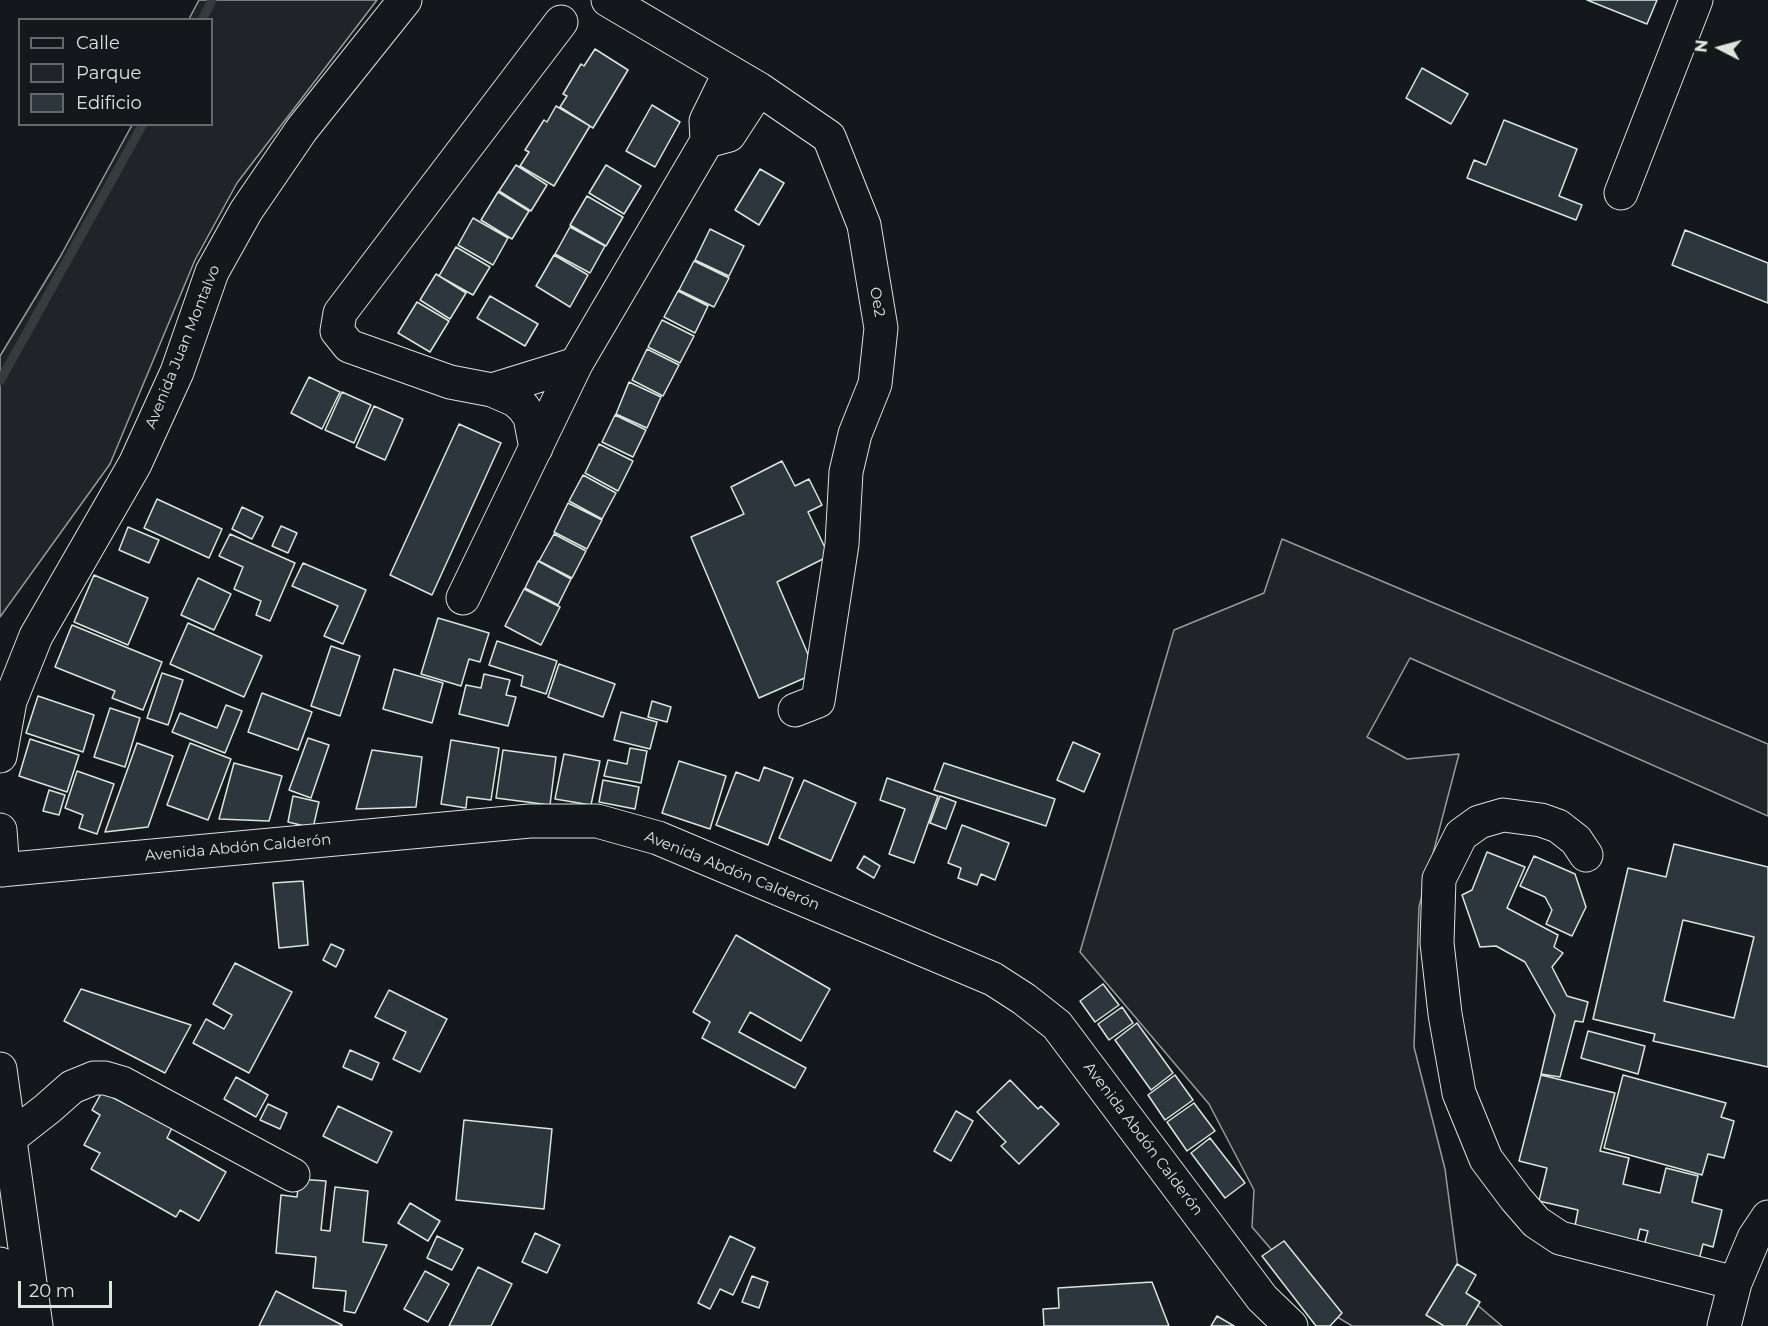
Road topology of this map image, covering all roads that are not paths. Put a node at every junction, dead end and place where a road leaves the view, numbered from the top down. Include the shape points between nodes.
1 (405, 0) edge
2 (608, 0) edge
3 (1696, 0) edge
4 (561, 22) dead end
5 (730, 72) junction
6 (759, 89) junction
7 (707, 141) junction
8 (1621, 194) dead end
9 (576, 364) junction
10 (492, 390) junction
11 (536, 447) junction
12 (463, 598) dead end
13 (795, 710) dead end
14 (0, 756) edge
15 (0, 830) edge
16 (1586, 855) dead end
17 (2, 870) edge
18 (0, 1069) edge
19 (10, 1138) junction
20 (294, 1175) dead end
21 (1768, 1217) edge
22 (0, 1264) edge
23 (1734, 1283) junction
24 (9, 1326) edge
25 (36, 1326) edge
26 (1291, 1326) edge
27 (1724, 1326) edge

1 - 14 street, Avenida Juan Montalvo via 302,129 246,211 212,272 177,372 135,464 36,636 10,700
2 - 5 street, Oe2
3 - 8 street
4 - 10 street via 340,313 337,331 349,346 450,382
5 - 6 street, Oe2
5 - 7 street via 706,121
6 - 7 street via 729,135
6 - 13 street, Oe2 via 829,137 864,225 882,328 875,384 855,434 846,472 842,544 818,701
7 - 9 street
9 - 10 street
9 - 11 street
10 - 11 street via 523,407 530,417
11 - 12 street
15 - 17 street
16 - 23 street via 1576,840 1558,826 1540,820 1503,815 1479,822 1461,835 1439,879 1437,943 1459,1094 1486,1159 1536,1222 1560,1238
17 - 26 street, Avenida Abdón Calderón via 530,821 597,821 658,838 993,979 1024,999 1057,1025 1262,1298
18 - 19 street
19 - 20 street via 72,1087 105,1078 122,1083
19 - 25 street
21 - 23 street
22 - 24 street
23 - 27 street

